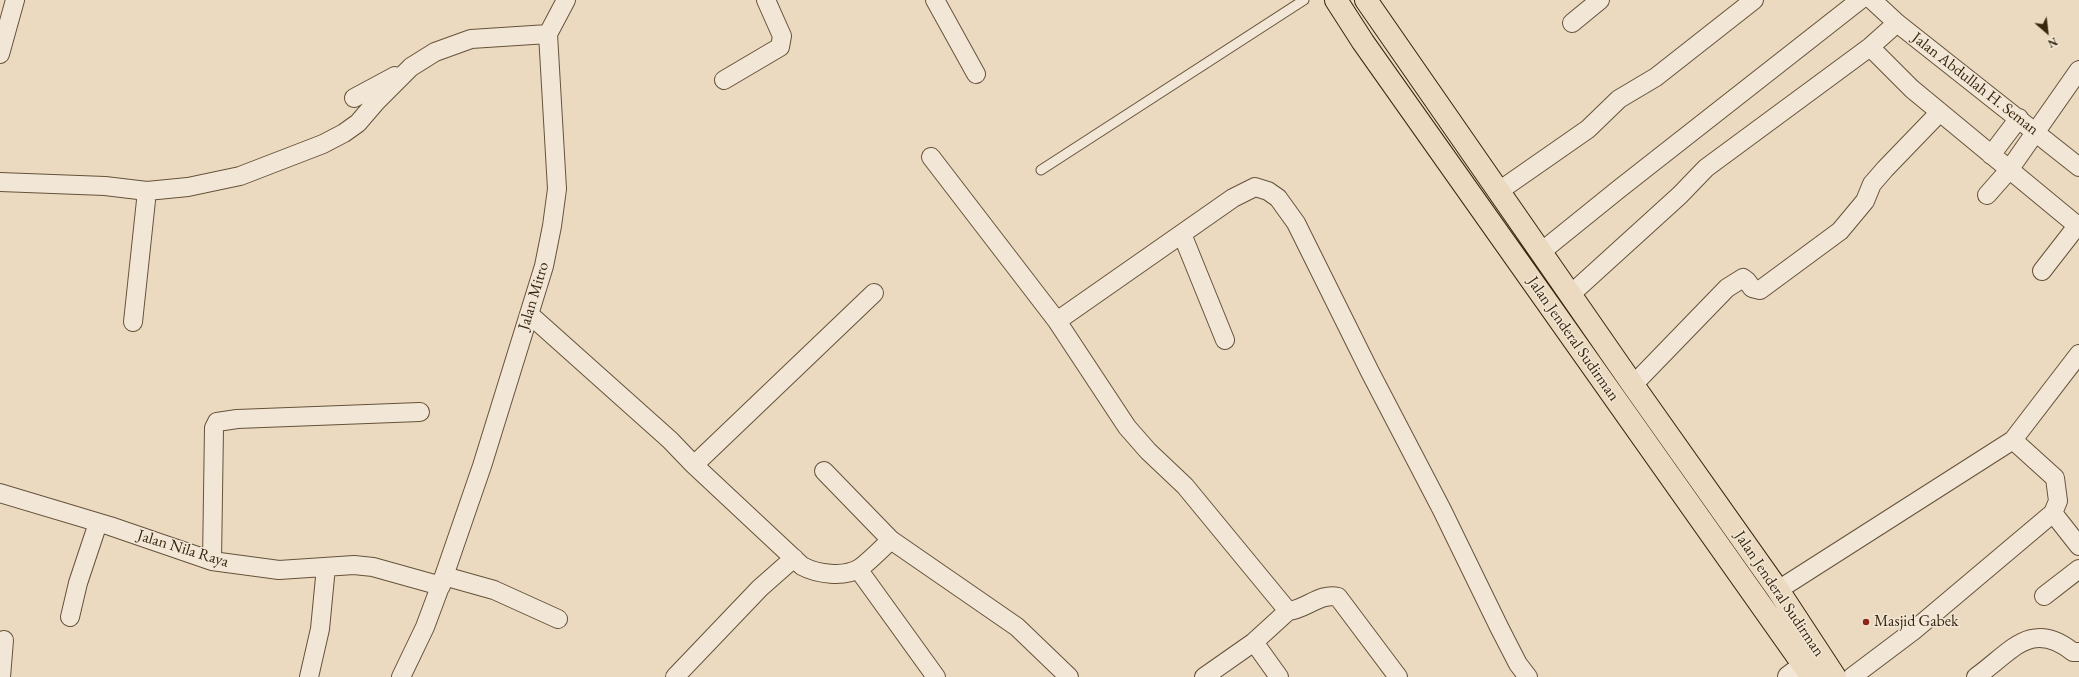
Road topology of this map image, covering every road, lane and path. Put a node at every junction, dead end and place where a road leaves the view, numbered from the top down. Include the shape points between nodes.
1 (15, 0) edge
2 (566, 0) edge
3 (766, 0) edge
4 (934, 0) edge
5 (1304, 0) edge
6 (1336, 0) edge
7 (1366, 0) edge
8 (1600, 0) edge
9 (1754, 0) edge
10 (1860, 0) edge
11 (1872, 0) edge
12 (1572, 23) dead end
13 (1897, 23) junction
14 (548, 34) junction
15 (1870, 47) junction
16 (0, 54) edge
17 (411, 67) junction
18 (2079, 70) edge
19 (976, 74) dead end
20 (1416, 74) junction
21 (724, 80) dead end
22 (1397, 90) junction
23 (354, 98) dead end
24 (1940, 112) junction
25 (2019, 118) junction
26 (2035, 131) junction
27 (1991, 155) junction
28 (931, 157) dead end
29 (2079, 167) edge
30 (1042, 170) dead end
31 (2009, 170) junction
32 (0, 182) edge
33 (153, 190) junction
34 (1499, 191) junction
35 (1987, 195) dead end
36 (2078, 226) edge
37 (1182, 234) junction
38 (1541, 252) junction
39 (2042, 271) dead end
40 (874, 292) dead end
41 (1571, 294) junction
42 (529, 314) junction
43 (1057, 321) junction
44 (133, 322) dead end
45 (1225, 340) dead end
46 (2079, 354) edge
47 (1633, 385) junction
48 (420, 412) dead end
49 (2013, 440) junction
50 (694, 465) junction
51 (824, 471) dead end
52 (0, 493) edge
53 (2053, 513) junction
54 (98, 523) junction
55 (891, 540) junction
56 (2079, 546) edge
57 (794, 558) junction
58 (212, 561) junction
59 (326, 567) junction
60 (858, 569) junction
61 (2079, 569) edge
62 (442, 581) junction
63 (1778, 590) junction
64 (2044, 596) dead end
65 (1288, 610) junction
66 (70, 617) dead end
67 (558, 619) dead end
68 (4, 640) dead end
69 (1254, 642) junction
70 (2079, 652) edge
71 (1806, 668) edge
72 (2, 677) edge
73 (308, 677) edge
74 (401, 677) edge
75 (675, 677) edge
76 (936, 677) edge
77 (1068, 677) edge
78 (1204, 677) edge
79 (1279, 677) edge
80 (1398, 677) edge
81 (1528, 677) edge
82 (1835, 677) edge
83 (1852, 677) edge
84 (1976, 677) edge

1 - 16 street
2 - 14 street
3 - 21 street via 782,36 780,47
4 - 19 street
5 - 30 lane
6 - 22 highway, Jalan Jenderal Sudirman
7 - 20 highway, Jalan Jenderal Sudirman
8 - 12 street
9 - 34 street via 1656,77 1619,99 1588,129
10 - 38 street
11 - 13 street, Jalan Abdullah H. Seman
13 - 15 street
13 - 25 street, Jalan Abdullah H. Seman
14 - 17 street via 471,40 435,52
14 - 42 street, Jalan Mitro via 557,189 542,271
15 - 24 street via 1912,89
15 - 41 street via 1706,168
17 - 23 street
17 - 33 street via 358,123 323,144 240,176 188,187
18 - 26 street
20 - 22 highway
20 - 34 highway, Jalan Jenderal Sudirman
22 - 71 highway, Jalan Jenderal Sudirman
24 - 27 street
24 - 47 street via 1872,184 1865,201 1840,231 1762,289 1752,288 1742,278 1727,288
25 - 26 street, Jalan Abdullah H. Seman
25 - 27 street
26 - 29 street, Jalan Abdullah H. Seman
26 - 31 street
27 - 31 street
28 - 43 street
31 - 35 street
31 - 36 street
32 - 33 street
33 - 44 street
34 - 38 highway, Jalan Jenderal Sudirman
36 - 39 street
37 - 43 street
37 - 45 street
37 - 81 street via 1249,189 1262,188 1278,198 1296,223 1499,627 1518,664
38 - 41 highway, Jalan Jenderal Sudirman
40 - 50 street
41 - 47 highway, Jalan Jenderal Sudirman
42 - 50 street via 670,440
42 - 62 street, Jalan Mitro via 482,466
43 - 65 street via 1127,427 1184,486
46 - 49 street
47 - 63 highway, Jalan Jenderal Sudirman
48 - 58 street via 237,419 217,422 214,428
49 - 53 street via 2055,478 2058,501
49 - 63 street
50 - 57 street
51 - 55 street
52 - 54 street, Jalan Nila Raya
53 - 56 street
53 - 83 street via 1913,631
54 - 58 street, Jalan Nila Raya
54 - 66 street
55 - 60 street
55 - 77 street via 1017,626
57 - 60 street via 808,569 829,574
57 - 75 street via 760,588
58 - 59 street, Jalan Nila Raya via 279,570
59 - 62 street, Jalan Nila Raya via 373,567
59 - 73 street via 320,629
60 - 76 street
61 - 64 street
62 - 67 street, Jalan Nila Raya via 494,590
62 - 74 street, Jalan Mitro via 425,627
63 - 71 highway, Jalan Jenderal Sudirman
65 - 69 street
65 - 80 street via 1296,610 1331,596 1338,597
68 - 72 street
69 - 78 street
69 - 79 street
70 - 84 street via 2073,652 2045,637 2028,638
71 - 82 highway, Jalan Jenderal Sudirman

